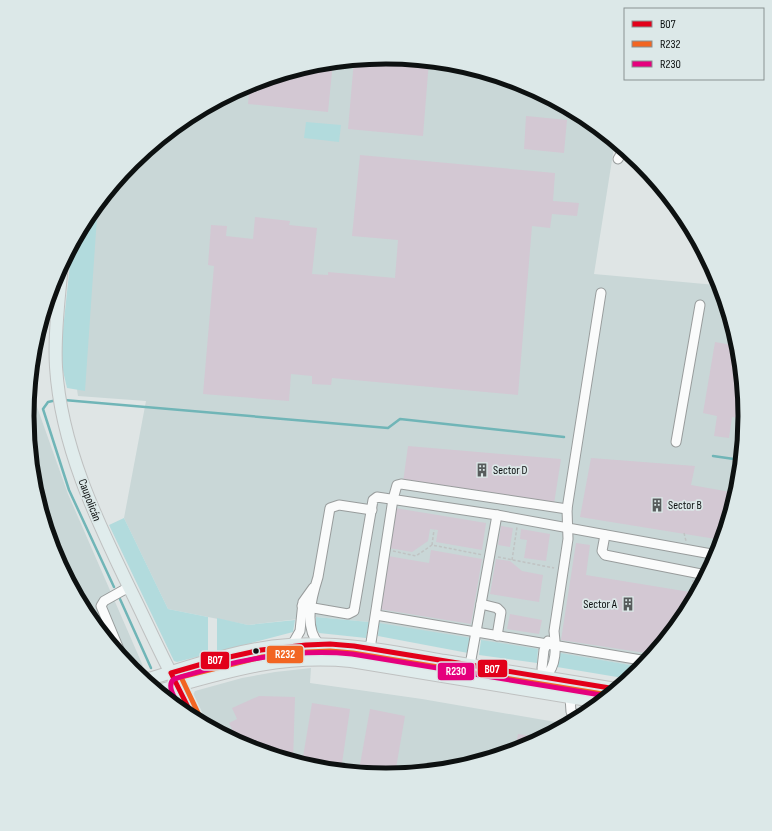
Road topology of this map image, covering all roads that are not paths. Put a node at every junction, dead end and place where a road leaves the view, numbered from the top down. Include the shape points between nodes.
1 (621, 154) edge
2 (618, 159) dead end
3 (61, 282) edge
4 (601, 292) dead end
5 (700, 305) dead end
6 (676, 442) dead end
7 (393, 499) junction
8 (567, 509) junction
9 (372, 510) junction
10 (497, 515) junction
11 (568, 529) junction
12 (605, 535) junction
13 (709, 554) edge
14 (700, 574) edge
15 (129, 586) junction
16 (481, 604) junction
17 (306, 607) junction
18 (376, 615) junction
19 (554, 631) junction
20 (476, 633) junction
21 (497, 636) junction
22 (116, 641) edge
23 (319, 644) junction
24 (546, 644) junction
25 (292, 645) junction
26 (556, 646) junction
27 (370, 649) junction
28 (400, 653) junction
29 (639, 660) edge
30 (445, 661) junction
31 (204, 663) junction
32 (470, 665) junction
33 (397, 668) junction
34 (171, 673) junction
35 (209, 676) junction
36 (442, 676) junction
37 (545, 677) junction
38 (152, 678) edge
39 (177, 685) junction
40 (609, 688) edge
41 (165, 689) edge
42 (570, 697) junction
43 (592, 701) edge
44 (187, 706) edge
45 (573, 713) edge

1 - 2 street
3 - 15 main road, Caupolicán via 55,354 62,412 87,497
4 - 8 street
5 - 6 street
7 - 8 street via 396,487 401,484
7 - 9 street via 377,497 373,500
7 - 10 street
7 - 18 street
8 - 11 street
9 - 17 street via 339,505 330,508 318,577
9 - 17 street via 354,611 348,614
10 - 11 street
10 - 16 street
11 - 12 street
11 - 19 street
12 - 13 street
12 - 14 street via 602,551 605,555
15 - 22 street via 104,601 101,606
15 - 34 main road, Caupolicán
16 - 20 street
16 - 21 street via 501,612
17 - 23 street via 313,636
17 - 25 street via 300,631
18 - 20 street
18 - 27 street
19 - 24 street
19 - 26 street
20 - 21 street
20 - 32 street
21 - 24 street
23 - 25 main road
23 - 27 main road
24 - 26 street
24 - 37 street via 542,668
25 - 31 main road via 260,649
26 - 29 street
26 - 37 street via 553,668
27 - 28 main road
28 - 30 main road
28 - 33 main road via 401,661
30 - 32 main road
30 - 36 main road via 439,666
31 - 34 main road
31 - 35 main road via 204,671
32 - 37 main road
33 - 35 main road via 307,658 268,662
33 - 36 main road
34 - 38 main road
34 - 39 main road, Caupolicán
35 - 39 main road
36 - 42 main road
37 - 40 main road
39 - 41 main road
39 - 44 street, Caupolicán
42 - 43 main road
42 - 45 street via 571,712

